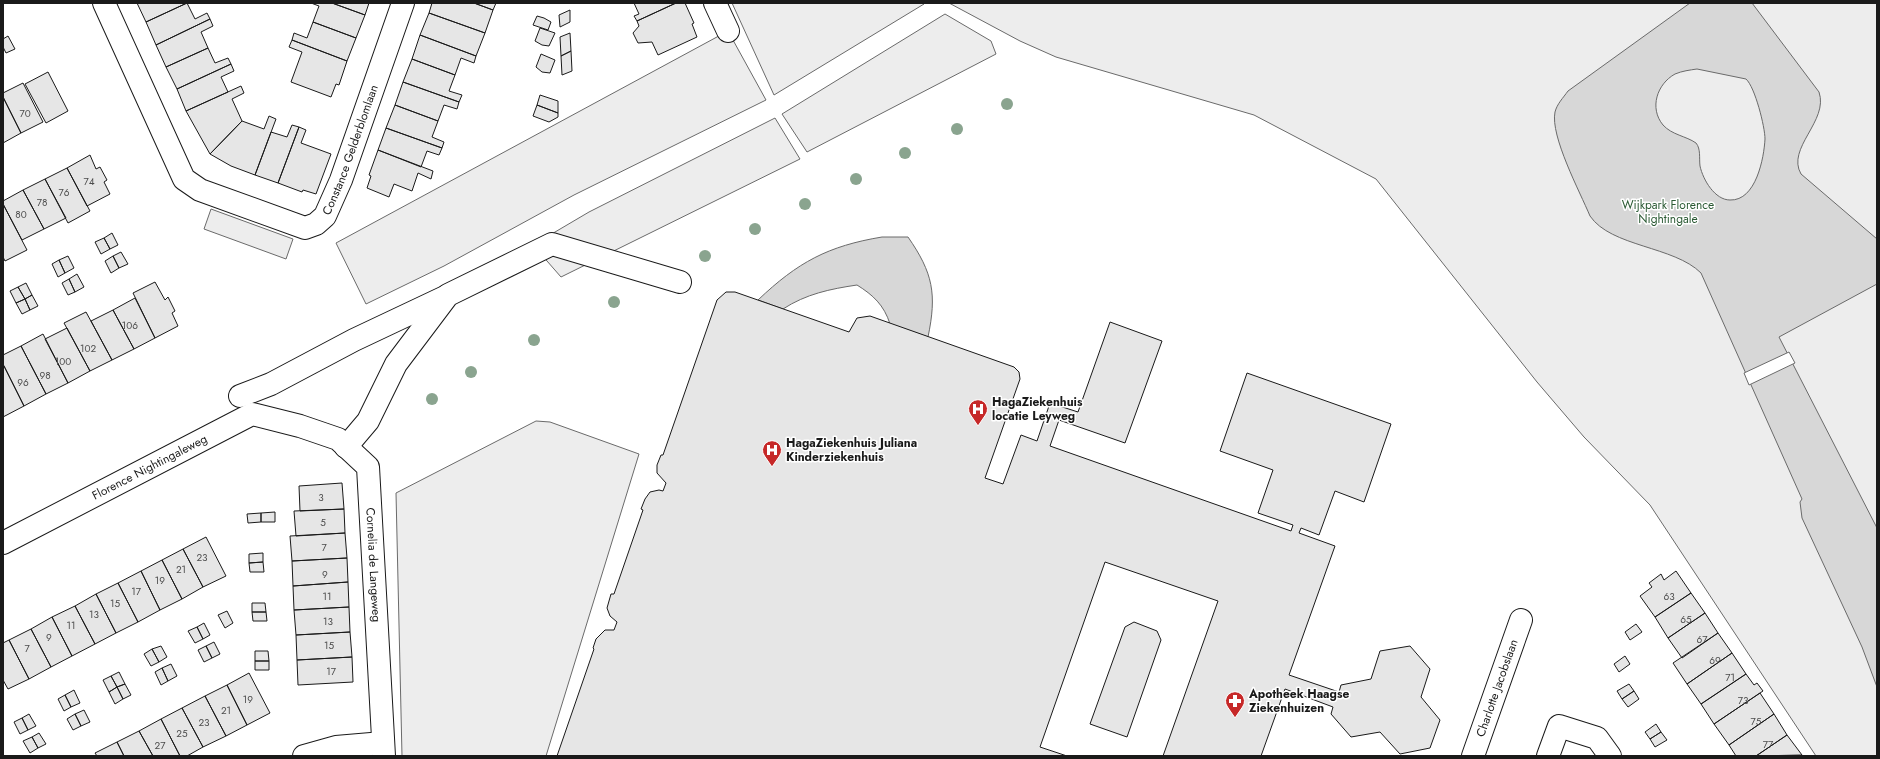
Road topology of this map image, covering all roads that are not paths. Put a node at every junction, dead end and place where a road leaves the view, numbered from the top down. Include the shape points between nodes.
1 (104, 3) edge
2 (403, 3) edge
3 (715, 3) edge
4 (728, 31) dead end
5 (680, 282) dead end
6 (448, 295) junction
7 (240, 396) dead end
8 (300, 426) joint
9 (346, 447) junction
10 (3, 543) edge
11 (1521, 620) dead end
12 (384, 749) edge
13 (304, 756) edge
14 (1473, 756) edge
15 (1548, 756) edge
16 (1610, 756) edge

1 - 2 street, Constance Gelderblomlaan via 184,179 200,190 305,228 316,224 325,216 338,187
3 - 4 street
5 - 6 street via 552,244
6 - 7 street via 354,340 271,384
6 - 9 street via 396,364 368,421
8 - 9 street, Cornelia de Langeweg via 338,439
8 - 10 street, Florence Nightingaleweg via 252,414
9 - 12 street, Cornelia de Langeweg via 368,467
11 - 14 street, Charlotte Jacobslaan
12 - 13 street, Cornelia de Langeweg via 336,747
15 - 16 street via 1559,726 1597,738

